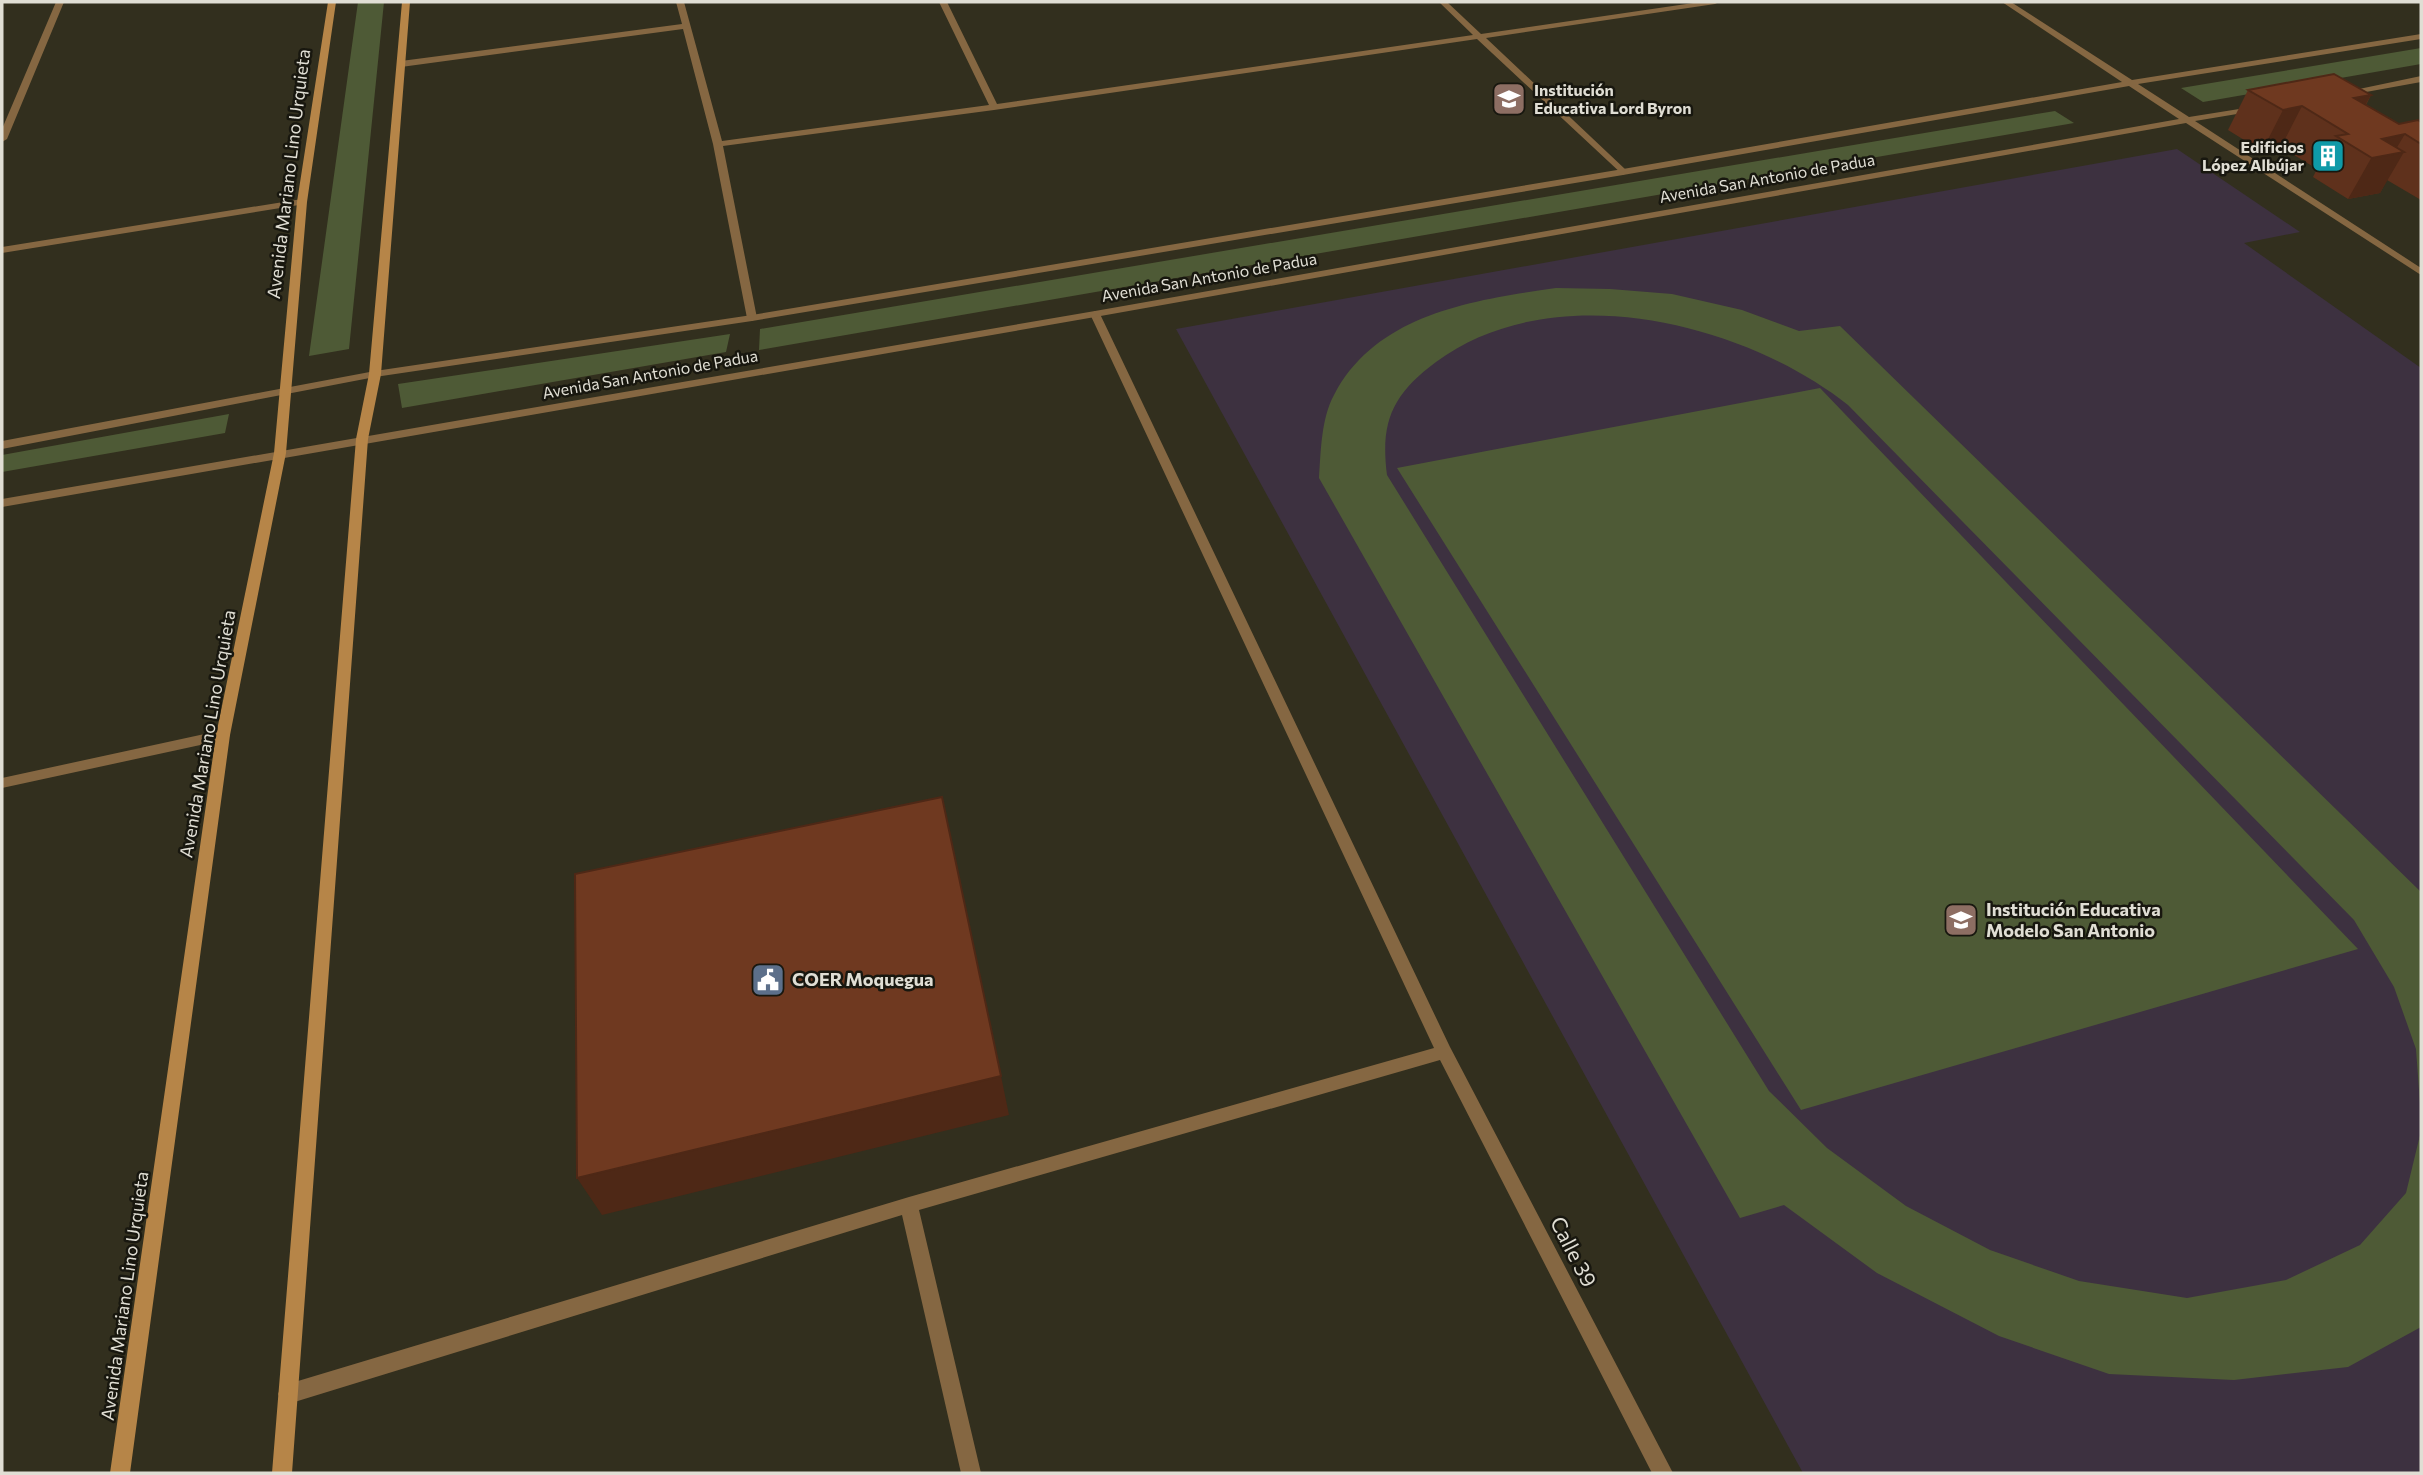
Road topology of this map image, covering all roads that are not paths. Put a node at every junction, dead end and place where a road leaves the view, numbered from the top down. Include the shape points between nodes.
1 (60, 2) edge
2 (332, 2) edge
3 (406, 2) edge
4 (680, 2) edge
5 (943, 2) edge
6 (1443, 2) edge
7 (1712, 2) edge
8 (2006, 2) edge
9 (686, 26) junction
10 (2421, 36) edge
11 (1480, 37) junction
12 (401, 64) junction
13 (2421, 79) edge
14 (2129, 83) junction
15 (2330, 95) edge
16 (994, 107) junction
17 (2265, 107) dead end
18 (2186, 120) junction
19 (2, 139) edge
20 (718, 144) junction
21 (1623, 172) junction
22 (302, 202) junction
23 (2, 250) edge
24 (2421, 272) edge
25 (1095, 314) junction
26 (752, 318) junction
27 (375, 374) junction
28 (283, 392) junction
29 (362, 439) junction
30 (2, 444) edge
31 (280, 453) junction
32 (2, 503) edge
33 (223, 735) junction
34 (2, 783) edge
35 (1444, 1052) junction
36 (909, 1205) junction
37 (288, 1394) junction
38 (120, 1473) edge
39 (282, 1473) edge
40 (971, 1473) edge
41 (1662, 1473) edge

1 - 19 street
2 - 22 main road, Avenida Mariano Lino Urquieta
3 - 12 main road
4 - 9 street
5 - 16 street
6 - 11 street
7 - 11 street
8 - 14 street
9 - 12 street
9 - 20 street
10 - 14 street, Avenida San Antonio de Padua
11 - 16 street
11 - 21 street
12 - 27 main road
13 - 15 street
14 - 18 street
14 - 21 street, Avenida San Antonio de Padua
16 - 20 street
17 - 18 street, Avenida San Antonio de Padua
18 - 24 street
18 - 25 street, Avenida San Antonio de Padua
20 - 26 street
21 - 26 street, Avenida San Antonio de Padua
22 - 23 street
22 - 28 main road, Avenida Mariano Lino Urquieta
25 - 29 street, Avenida San Antonio de Padua
25 - 35 street, Calle 39
26 - 27 street, Avenida San Antonio de Padua
27 - 28 street, Avenida San Antonio de Padua
27 - 29 main road
28 - 30 street, Avenida San Antonio de Padua
28 - 31 main road, Avenida Mariano Lino Urquieta
29 - 31 street, Avenida San Antonio de Padua
29 - 37 main road
31 - 32 street, Avenida San Antonio de Padua
31 - 33 main road, Avenida Mariano Lino Urquieta
33 - 34 street
33 - 38 main road, Avenida Mariano Lino Urquieta
35 - 36 street
35 - 41 street, Calle 39
36 - 37 street
36 - 40 street
37 - 39 main road

